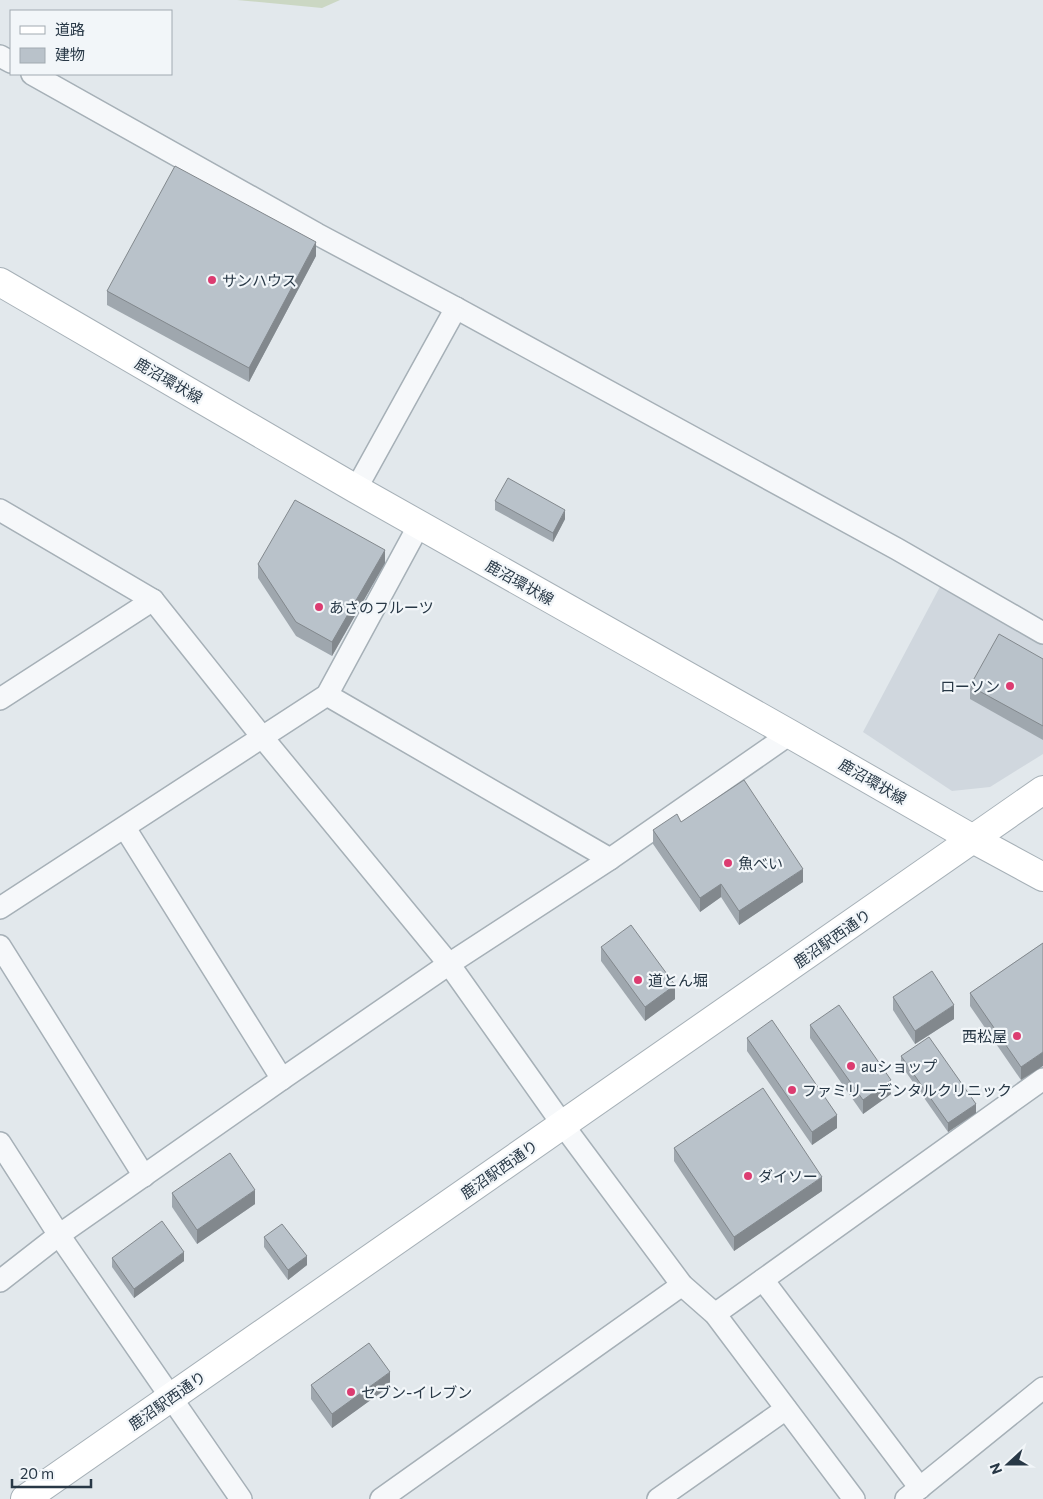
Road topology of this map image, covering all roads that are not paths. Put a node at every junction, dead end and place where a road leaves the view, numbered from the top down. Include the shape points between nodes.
1 (34, 75) edge
2 (0, 282) edge
3 (456, 308) junction
4 (356, 489) junction
5 (0, 510) edge
6 (420, 524) junction
7 (153, 600) junction
8 (1043, 633) edge
9 (327, 695) junction
10 (0, 699) edge
11 (790, 734) junction
12 (263, 738) junction
13 (1043, 790) edge
14 (125, 828) junction
15 (973, 839) junction
16 (610, 859) junction
17 (1043, 877) edge
18 (0, 908) edge
19 (0, 946) edge
20 (449, 964) junction
21 (282, 1079) junction
22 (1043, 1079) edge
23 (564, 1125) junction
24 (0, 1143) edge
25 (144, 1176) junction
26 (59, 1235) junction
27 (1, 1277) edge
28 (763, 1280) junction
29 (682, 1285) junction
30 (715, 1314) junction
31 (1043, 1388) edge
32 (171, 1397) junction
33 (786, 1409) junction
34 (913, 1493) edge
35 (25, 1499) edge
36 (241, 1499) edge
37 (381, 1499) edge
38 (658, 1499) edge
39 (854, 1499) edge

1 - 3 street
2 - 4 street, 鹿沼環状線
3 - 4 street
3 - 8 street via 897,548
4 - 6 street, 鹿沼環状線
5 - 7 street
6 - 9 street
6 - 11 street, 鹿沼環状線
7 - 10 street
7 - 12 street
9 - 12 street
9 - 16 street
11 - 15 street, 鹿沼環状線
11 - 16 street
12 - 14 street
12 - 20 street
13 - 15 street, 鹿沼駅西通り
14 - 18 street
14 - 21 street
15 - 17 street, 鹿沼環状線
15 - 23 street, 鹿沼駅西通り
16 - 20 street
19 - 25 street
20 - 21 street
20 - 23 street
21 - 25 street
22 - 28 street
23 - 29 street
23 - 32 street, 鹿沼駅西通り
24 - 26 street
25 - 26 street
26 - 27 street
26 - 32 street
28 - 30 street
28 - 34 street
29 - 30 street
29 - 37 street
30 - 33 street
31 - 34 street
32 - 35 street, 鹿沼駅西通り
32 - 36 street
33 - 38 street
33 - 39 street

